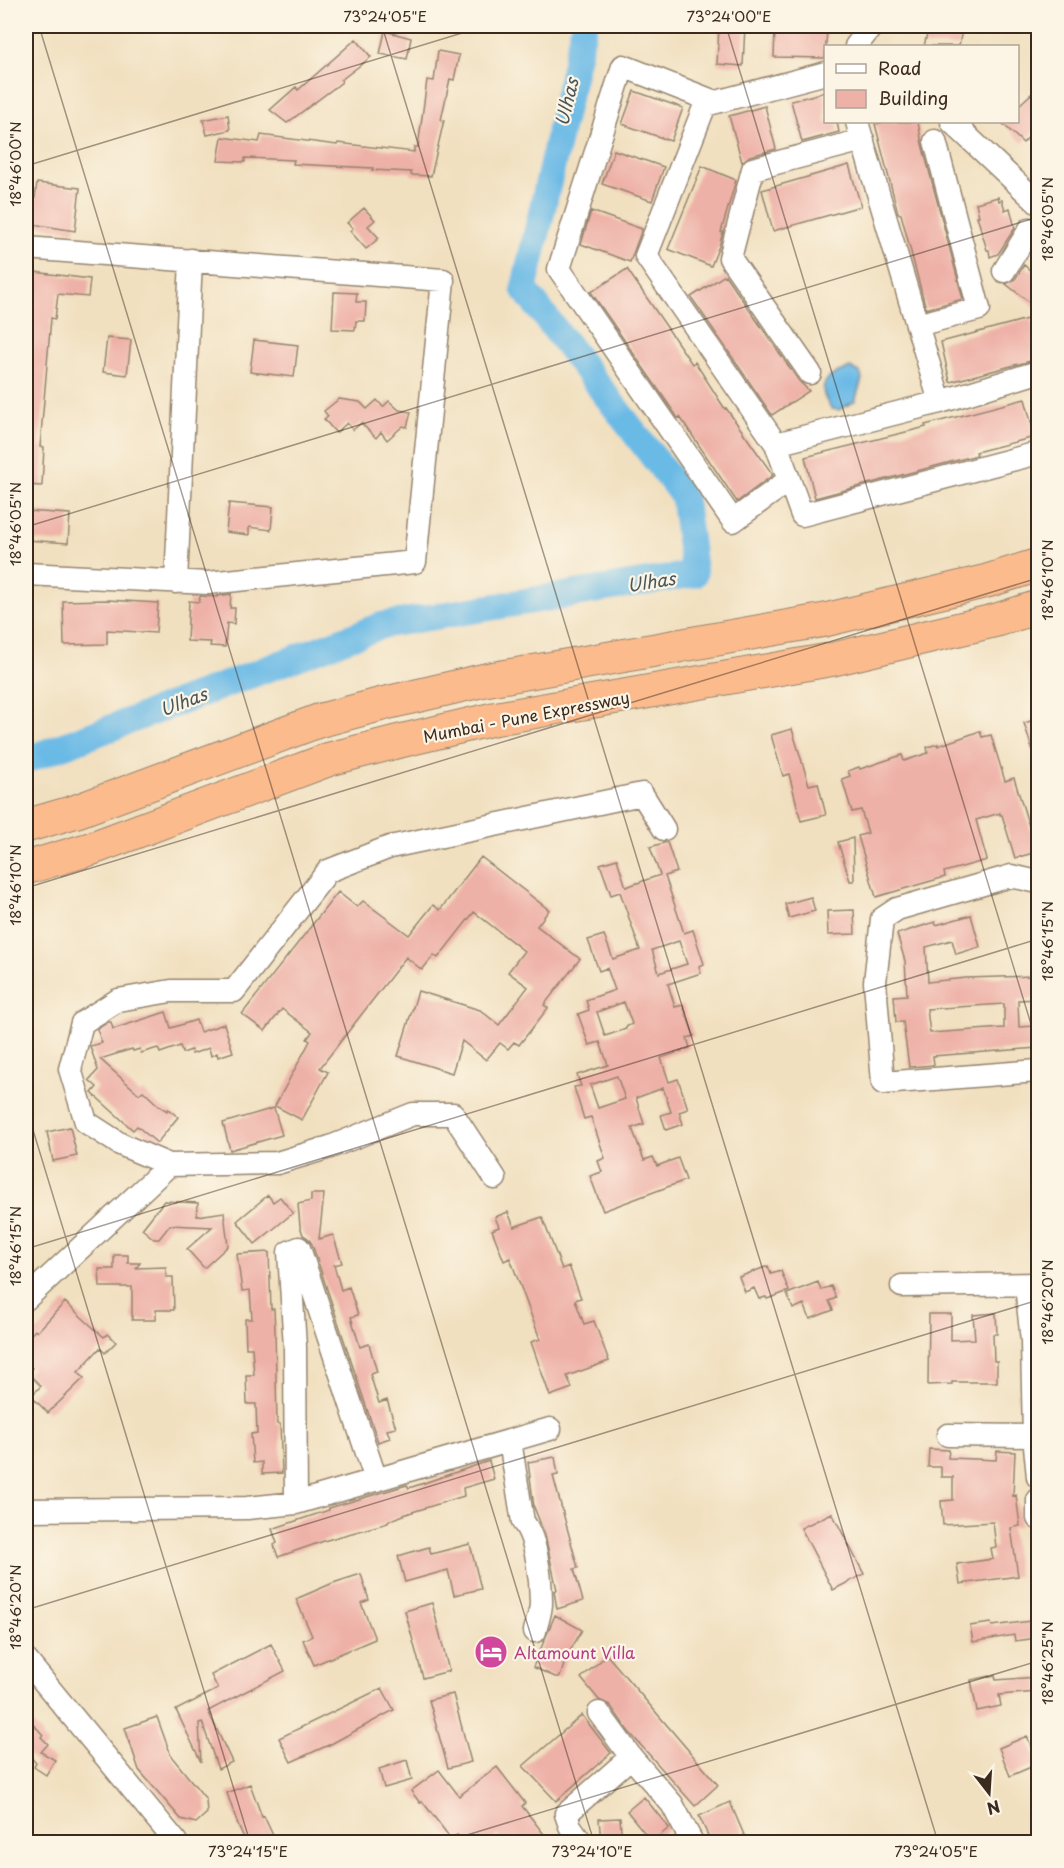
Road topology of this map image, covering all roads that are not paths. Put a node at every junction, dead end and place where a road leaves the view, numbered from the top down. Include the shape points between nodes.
1 (824, 73) edge
2 (715, 102) junction
3 (953, 123) edge
4 (860, 131) edge
5 (935, 141) dead end
6 (1038, 203) edge
7 (1038, 238) edge
8 (26, 248) edge
9 (191, 260) junction
10 (1004, 271) dead end
11 (917, 325) junction
12 (1038, 372) edge
13 (810, 373) dead end
14 (940, 402) junction
15 (776, 444) junction
16 (1038, 453) edge
17 (789, 480) junction
18 (1038, 566) edge
19 (26, 574) edge
20 (176, 582) junction
21 (1038, 607) edge
22 (26, 826) edge
23 (664, 829) dead end
24 (26, 868) edge
25 (1038, 882) edge
26 (1038, 1071) edge
27 (169, 1165) junction
28 (495, 1178) dead end
29 (1032, 1285) edge
30 (902, 1286) dead end
31 (26, 1299) edge
32 (550, 1429) dead end
33 (948, 1436) dead end
34 (1034, 1436) junction
35 (510, 1441) junction
36 (1038, 1477) edge
37 (376, 1480) junction
38 (1038, 1500) edge
39 (296, 1503) junction
40 (26, 1510) edge
41 (1038, 1518) edge
42 (535, 1631) dead end
43 (26, 1660) edge
44 (599, 1713) dead end
45 (631, 1757) junction
46 (176, 1842) edge
47 (581, 1842) edge
48 (692, 1842) edge

1 - 2 street
2 - 15 street via 705,105 646,256
2 - 17 street via 623,66 559,269 733,521
3 - 6 street
4 - 11 street
4 - 13 street via 753,169 730,258
5 - 11 street via 979,309
7 - 10 street via 1030,229
8 - 9 street
9 - 20 street
9 - 20 street via 443,280 415,562 208,583
11 - 14 street
12 - 14 street
14 - 15 street
15 - 17 street
16 - 17 street via 802,515
18 - 22 highway via 825,620 485,680 386,703 318,721 77,811
19 - 20 street
21 - 24 highway, Mumbai - Pune Expressway via 834,659 493,720 330,759 90,849
23 - 27 street via 642,794 390,847 328,871 234,991 171,991 118,999 82,1023 70,1069 86,1122 120,1144
25 - 26 street via 1011,876 897,909 882,919 875,982 883,1083
27 - 28 street via 277,1163 413,1114 453,1114
27 - 31 street
29 - 30 street
29 - 34 street
32 - 35 street
33 - 34 street
34 - 36 street
35 - 37 street
35 - 42 street via 523,1522 530,1529 539,1573 541,1605
37 - 39 street
37 - 39 street via 299,1248 289,1252 295,1347
38 - 41 street
39 - 40 street via 247,1508
43 - 46 street
44 - 45 street
45 - 47 street via 566,1814
45 - 48 street via 672,1804

